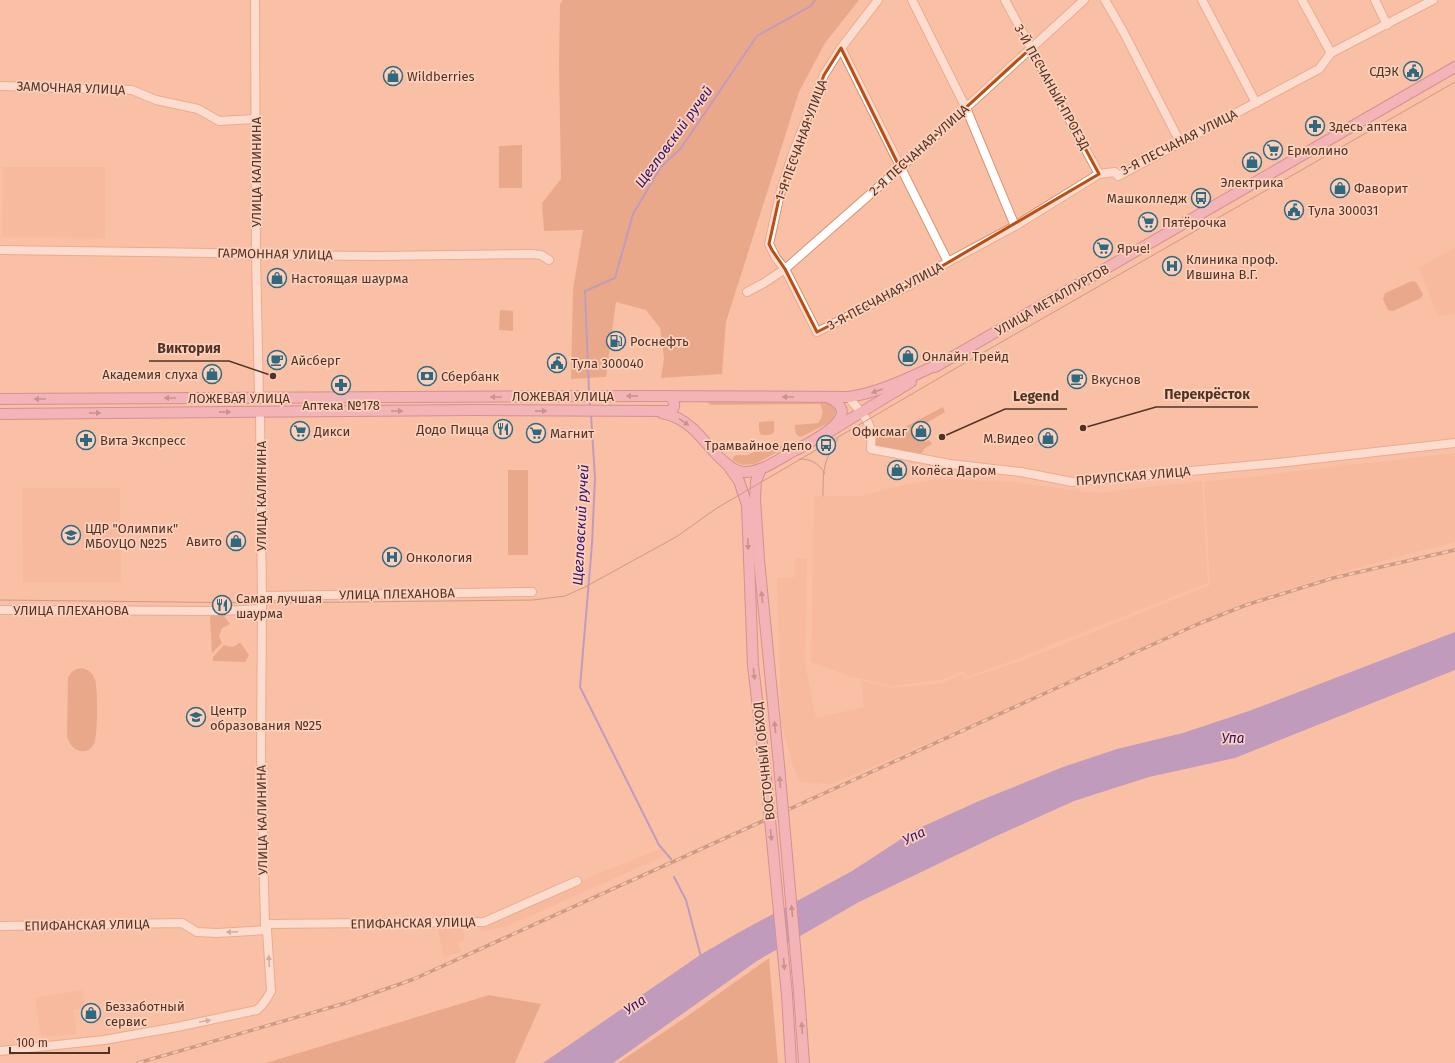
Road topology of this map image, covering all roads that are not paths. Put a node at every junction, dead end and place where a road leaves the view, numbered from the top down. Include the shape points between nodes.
1 (254, 0) edge
2 (878, 0) edge
3 (912, 0) edge
4 (1005, 0) edge
5 (1084, 0) edge
6 (1105, 0) edge
7 (1202, 0) edge
8 (1302, 0) edge
9 (1374, 0) edge
10 (1433, 0) edge
11 (1387, 25) junction
12 (841, 48) junction
13 (1031, 48) junction
14 (1331, 53) junction
15 (1455, 67) edge
16 (0, 86) edge
17 (1256, 103) junction
18 (966, 108) junction
19 (256, 119) junction
20 (1180, 142) junction
21 (900, 168) junction
22 (1099, 174) junction
23 (1015, 226) junction
24 (0, 250) edge
25 (256, 255) junction
26 (549, 260) dead end
27 (948, 262) junction
28 (785, 269) junction
29 (747, 292) dead end
30 (817, 332) joint
31 (939, 364) junction
32 (563, 396) junction
33 (670, 396) junction
34 (827, 397) junction
35 (849, 397) junction
36 (259, 398) junction
37 (0, 399) edge
38 (562, 411) junction
39 (647, 411) junction
40 (260, 412) junction
41 (862, 413) junction
42 (0, 414) edge
43 (829, 432) junction
44 (1455, 443) edge
45 (727, 464) junction
46 (760, 469) junction
47 (532, 592) dead end
48 (262, 596) junction
49 (262, 609) junction
50 (0, 610) edge
51 (577, 881) dead end
52 (0, 926) edge
53 (266, 927) junction
54 (0, 1051) edge
55 (791, 1063) edge
56 (804, 1063) edge

1 - 19 street, УЛИЦА КАЛИНИНА
2 - 12 street, 1-Я ПЕСЧАНАЯ УЛИЦА
3 - 18 street
4 - 13 street, 3-Й ПЕСЧАНЫЙ ПРОЕЗД
5 - 13 street, 2-Я ПЕСЧАНАЯ УЛИЦА
6 - 20 street
7 - 17 street
8 - 14 street
9 - 11 street
10 - 11 street, 3-Я ПЕСЧАНАЯ УЛИЦА
11 - 14 street, 3-Я ПЕСЧАНАЯ УЛИЦА
12 - 21 street
12 - 28 street, 1-Я ПЕСЧАНАЯ УЛИЦА via 824,75 780,194 769,244
13 - 18 street, 2-Я ПЕСЧАНАЯ УЛИЦА
13 - 22 street, 3-Й ПЕСЧАНЫЙ ПРОЕЗД
14 - 17 street, 3-Я ПЕСЧАНАЯ УЛИЦА via 1320,69
15 - 31 main road, УЛИЦА МЕТАЛЛУРГОВ
16 - 19 street, ЗАМОЧНАЯ УЛИЦА via 132,90 156,100 198,108 219,121
17 - 20 street, 3-Я ПЕСЧАНАЯ УЛИЦА
18 - 21 street, 2-Я ПЕСЧАНАЯ УЛИЦА
18 - 23 street
19 - 25 street, УЛИЦА КАЛИНИНА
20 - 22 street, 3-Я ПЕСЧАНАЯ УЛИЦА via 1118,176 1114,172
21 - 27 street
21 - 28 street, 2-Я ПЕСЧАНАЯ УЛИЦА
22 - 23 street, 3-Я ПЕСЧАНАЯ УЛИЦА
23 - 27 street, 3-Я ПЕСЧАНАЯ УЛИЦА
24 - 25 street, ГАРМОННАЯ УЛИЦА
25 - 26 street, ГАРМОННАЯ УЛИЦА via 532,254 541,255
25 - 36 street, УЛИЦА КАЛИНИНА
27 - 30 street, 3-Я ПЕСЧАНАЯ УЛИЦА via 908,286
28 - 29 street, 2-Я ПЕСЧАНАЯ УЛИЦА
28 - 30 street, 1-Я ПЕСЧАНАЯ УЛИЦА
31 -> 35 main road, УЛИЦА МЕТАЛЛУРГОВ via 868,394
31 - 41 main road, УЛИЦА МЕТАЛЛУРГОВ
33 -> 32 main road, ЛОЖЕВАЯ УЛИЦА
32 -> 36 main road, ЛОЖЕВАЯ УЛИЦА
32 - 38 main road via 558,400
34 -> 33 main road, ЛОЖЕВАЯ УЛИЦА
33 - 39 main road, ЛОЖЕВАЯ УЛИЦА via 674,401 674,409
34 - 35 main road, УЛИЦА МЕТАЛЛУРГОВ
34 - 43 main road, ЛОЖЕВАЯ УЛИЦА via 838,404 841,415
35 - 41 street, ПРИУПСКАЯ УЛИЦА
36 -> 37 main road, ЛОЖЕВАЯ УЛИЦА
36 - 40 main road, УЛИЦА КАЛИНИНА
38 - 39 main road, ЛОЖЕВАЯ УЛИЦА
40 -> 38 main road, ЛОЖЕВАЯ УЛИЦА
39 -> 45 main road, ЛОЖЕВАЯ УЛИЦА via 681,420
42 -> 40 main road, ЛОЖЕВАЯ УЛИЦА
40 - 48 street, УЛИЦА КАЛИНИНА
41 - 43 main road, УЛИЦА МЕТАЛЛУРГОВ
41 - 44 street, ПРИУПСКАЯ УЛИЦА via 871,432 871,449 950,464 1021,472 1072,482
43 - 46 main road, ЛОЖЕВАЯ УЛИЦА
45 - 46 main road, ЛОЖЕВАЯ УЛИЦА via 739,471
45 -> 55 main road, ВОСТОЧНЫЙ ОБХОД, bridge via 739,481 747,505 753,665 765,768
56 -> 46 main road, ВОСТОЧНЫЙ ОБХОД, bridge via 800,992 758,560 755,499
47 - 48 street, УЛИЦА ПЛЕХАНОВА
48 - 49 street, УЛИЦА КАЛИНИНА
49 - 50 street, УЛИЦА ПЛЕХАНОВА
49 - 53 street, УЛИЦА КАЛИНИНА via 261,753
51 - 53 street, ЕПИФАНСКАЯ УЛИЦА via 484,922
53 -> 52 street, ЕПИФАНСКАЯ УЛИЦА via 217,933 197,932 182,923
54 -> 53 street, УЛИЦА КАЛИНИНА via 104,1040 177,1028 257,1010 264,1005 271,991

